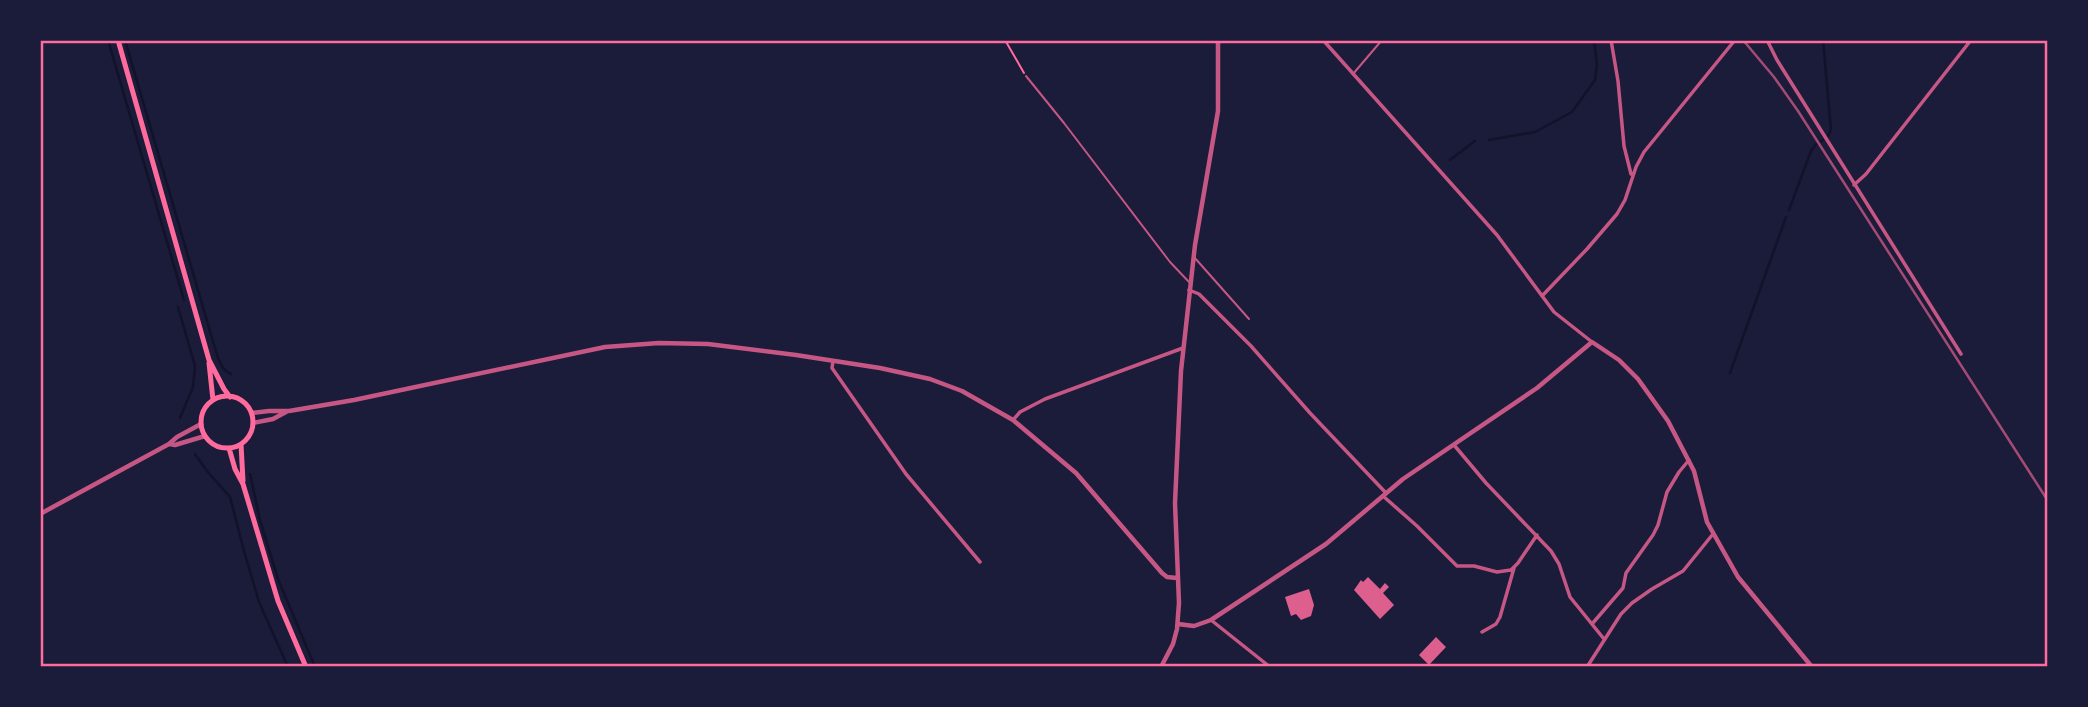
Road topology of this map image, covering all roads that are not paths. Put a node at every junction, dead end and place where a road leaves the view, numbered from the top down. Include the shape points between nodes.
1 (118, 40) edge
2 (1218, 40) edge
3 (1323, 40) edge
4 (1382, 40) edge
5 (1612, 40) edge
6 (1735, 40) edge
7 (1767, 40) edge
8 (1971, 40) edge
9 (1352, 75) junction
10 (1026, 76) road end
11 (1632, 176) junction
12 (1854, 185) junction
13 (1194, 256) junction
14 (1190, 283) junction
15 (1189, 290) junction
16 (1542, 296) junction
17 (1249, 319) dead end
18 (1592, 342) junction
19 (1183, 348) junction
20 (1961, 354) dead end
21 (209, 360) junction
22 (833, 361) junction
23 (230, 397) junction
24 (214, 400) junction
25 (289, 411) junction
26 (251, 414) junction
27 (1013, 420) junction
28 (253, 423) junction
29 (201, 424) junction
30 (205, 436) junction
31 (169, 444) junction
32 (241, 444) junction
33 (1454, 445) junction
34 (229, 448) junction
35 (1689, 460) junction
36 (243, 484) junction
37 (1385, 495) junction
38 (40, 514) edge
39 (1713, 534) junction
40 (1537, 535) junction
41 (980, 562) dead end
42 (1514, 567) junction
43 (1177, 578) junction
44 (1212, 620) junction
45 (1178, 624) junction
46 (1592, 624) junction
47 (1482, 632) dead end
48 (1604, 639) junction
49 (306, 667) edge
50 (1161, 667) edge
51 (1270, 667) edge
52 (1587, 667) edge
53 (1812, 667) edge

1 - 21 main road
2 - 13 street via 1216,126
3 - 9 street
4 - 9 lane
5 - 11 street via 1624,146
6 - 11 street via 1644,152
7 - 12 street
8 - 12 street
9 - 16 street via 1497,235
10 - 14 lane
11 - 16 street via 1625,200 1605,229
12 - 20 street
13 - 14 street
13 - 17 lane
14 - 15 street
15 - 19 street
15 - 37 street via 1199,294 1251,346
16 - 18 street via 1554,312
18 - 33 street via 1537,388
18 - 35 street via 1638,379 1673,428
19 - 27 street via 1045,399
19 - 43 street via 1175,503
21 - 23 main road
21 - 24 main road
22 - 25 street via 708,344 624,345
22 - 27 street via 930,379
22 - 41 street via 832,368 896,461
23 - 24 main road
23 - 26 main road via 243,402
24 - 29 main road via 204,410
25 - 26 street
25 - 28 street
26 - 28 main road
27 - 43 street via 1076,472 1162,573
28 - 32 main road
29 - 30 main road
29 - 31 street
30 - 31 street
30 - 34 main road via 215,446
31 - 38 street
32 - 34 main road
32 - 36 main road
33 - 37 street
33 - 40 street
34 - 36 main road
35 - 39 street
35 - 46 street via 1667,492 1653,535 1626,573 1623,588
36 - 49 main road via 278,601
37 - 42 street via 1457,566 1501,573
37 - 44 street via 1326,544
39 - 48 street via 1683,571 1632,603
39 - 53 street via 1747,590
40 - 42 street
40 - 46 street via 1559,564 1570,597
42 - 47 street via 1500,617
43 - 45 street
44 - 45 street via 1194,626
44 - 51 street
45 - 50 street
46 - 48 street
48 - 52 street

